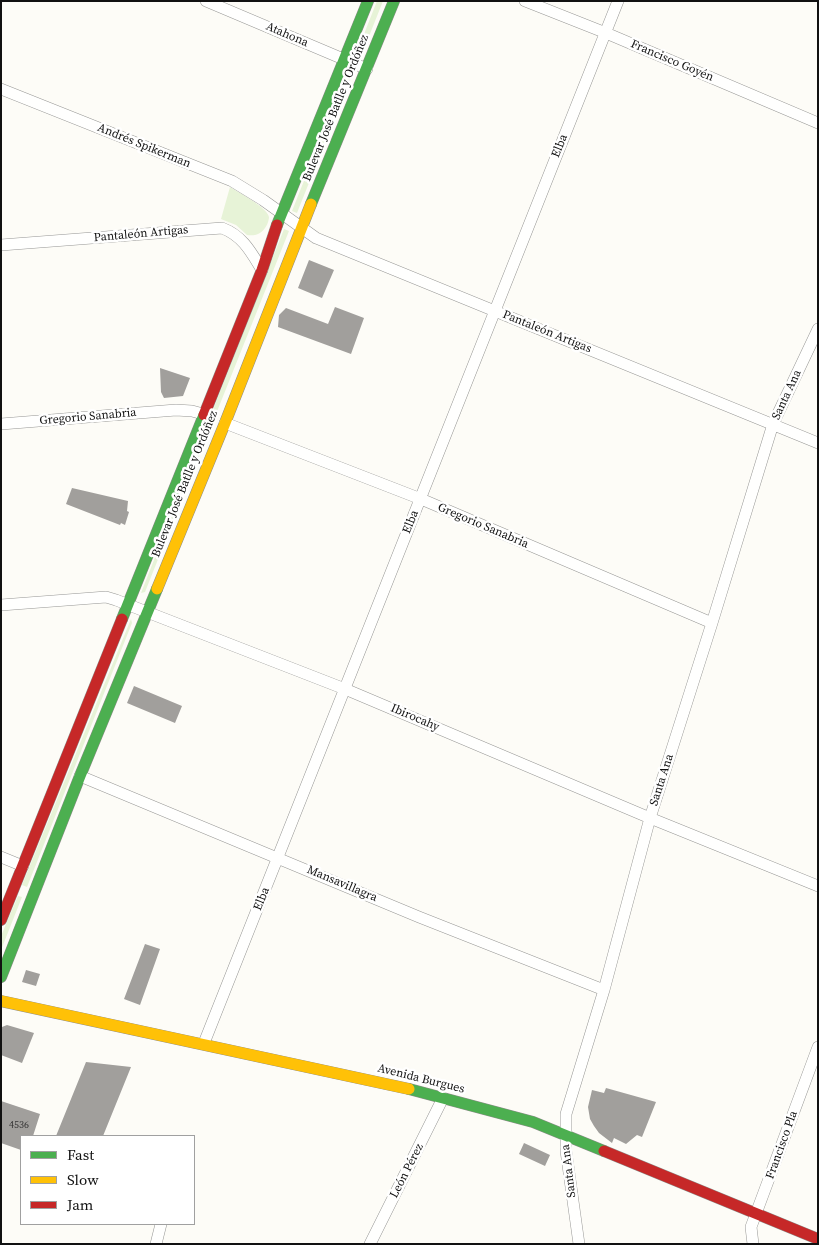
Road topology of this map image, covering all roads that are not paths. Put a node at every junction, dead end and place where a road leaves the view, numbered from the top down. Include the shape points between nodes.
1 (206, 1) edge
2 (368, 1) edge
3 (394, 1) edge
4 (525, 1) edge
5 (618, 1) edge
6 (606, 33) junction
7 (345, 60) junction
8 (367, 69) junction
9 (1, 89) edge
10 (818, 123) edge
11 (281, 214) junction
12 (301, 228) junction
13 (1, 245) edge
14 (262, 270) junction
15 (494, 311) junction
16 (818, 330) edge
17 (203, 414) junction
18 (225, 423) junction
19 (1, 424) edge
20 (773, 424) junction
21 (818, 443) edge
22 (421, 499) junction
23 (1, 605) edge
24 (129, 605) junction
25 (147, 612) junction
26 (712, 623) junction
27 (345, 688) junction
28 (80, 776) junction
29 (650, 818) junction
30 (1, 857) edge
31 (278, 858) junction
32 (23, 866) junction
33 (818, 886) edge
34 (1, 920) edge
35 (1, 977) edge
36 (604, 990) junction
37 (1, 1001) edge
38 (204, 1043) junction
39 (818, 1047) edge
40 (444, 1098) junction
41 (566, 1135) junction
42 (755, 1214) junction
43 (160, 1225) edge
44 (818, 1239) edge
45 (156, 1244) edge
46 (370, 1244) edge
47 (579, 1244) edge
48 (753, 1244) edge

1 - 7 street, Atahona
2 - 7 main road, Bulevar José Batlle y Ordóñez
3 - 8 main road, Bulevar José Batlle y Ordóñez
4 - 6 street, Francisco Goyén
5 - 6 street, Elba
6 - 10 street, Francisco Goyén
6 - 15 street, Elba
7 - 8 street, Atahona
7 - 11 main road, Bulevar José Batlle y Ordóñez
8 - 12 main road, Bulevar José Batlle y Ordóñez
9 - 11 street, Andrés Spikerman via 224,178
11 - 12 street, Pantaleón Artigas
11 - 14 main road, Bulevar José Batlle y Ordóñez
12 - 15 street, Pantaleón Artigas via 316,238
12 - 18 main road, Bulevar José Batlle y Ordóñez
13 - 14 street, Pantaleón Artigas via 222,228 241,239
14 - 17 main road, Bulevar José Batlle y Ordóñez
15 - 20 street, Pantaleón Artigas
15 - 22 street, Elba
16 - 20 street, Santa Ana
17 - 19 street, Gregorio Sanabria via 176,410
17 - 24 main road, Bulevar José Batlle y Ordóñez
18 - 22 street, Gregorio Sanabria
18 - 25 main road, Bulevar José Batlle y Ordóñez
20 - 21 street, Pantaleón Artigas
20 - 26 street, Santa Ana
22 - 26 street, Gregorio Sanabria
22 - 27 street, Elba
23 - 24 street, Ibirocahy via 106,597
24 - 25 street, Ibirocahy
24 - 32 main road, Bulevar José Batlle y Ordóñez
25 - 27 street, Ibirocahy
25 - 28 main road, Bulevar José Batlle y Ordóñez
26 - 29 street, Santa Ana
27 - 29 street, Ibirocahy
27 - 31 street, Elba
28 - 31 street, Mansavillagra
28 - 35 main road, Bulevar José Batlle y Ordóñez
29 - 33 street, Ibirocahy
29 - 36 street, Santa Ana
30 - 32 street
31 - 36 street, Mansavillagra
31 - 38 street, Elba
32 - 34 main road, Bulevar José Batlle y Ordóñez
36 - 41 street, Santa Ana via 566,1114
37 - 38 main road, Avenida Burgues
38 - 40 main road, Avenida Burgues
39 - 42 street, Francisco Pla
40 - 41 main road, Avenida Burgues via 533,1122
40 - 46 street, León Pérez
41 - 42 main road, Avenida Burgues
41 - 47 street, Santa Ana
42 - 44 main road, Avenida Burgues
42 - 48 street, Francisco Pla via 751,1227
43 - 45 street

